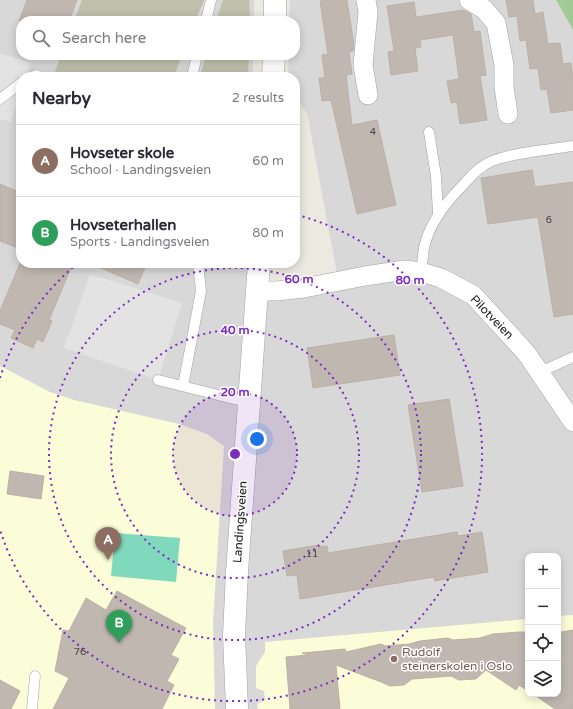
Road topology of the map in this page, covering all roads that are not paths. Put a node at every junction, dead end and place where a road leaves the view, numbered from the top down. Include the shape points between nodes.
1 (211, 0) edge
2 (275, 0) edge
3 (366, 0) edge
4 (469, 0) edge
5 (207, 16) edge
6 (274, 16) edge
7 (196, 60) edge
8 (274, 60) edge
9 (193, 72) edge
10 (272, 72) edge
11 (16, 87) edge
12 (368, 95) dead end
13 (0, 99) edge
14 (508, 114) dead end
15 (429, 132) dead end
16 (573, 146) edge
17 (438, 214) junction
18 (199, 268) edge
19 (259, 268) edge
20 (421, 272) junction
21 (257, 291) junction
22 (573, 357) edge
23 (540, 372) junction
24 (158, 380) dead end
25 (182, 386) junction
26 (248, 401) junction
27 (573, 422) edge
28 (35, 676) dead end
29 (32, 709) edge
30 (237, 709) edge

1 - 5 lane
2 - 6 street
3 - 12 street via 368,12 363,65
4 - 14 street via 484,9 496,23 504,64
7 - 9 lane
8 - 10 street
11 - 13 lane
15 - 17 lane via 436,176
16 - 17 lane via 505,157 491,162 477,170
17 - 20 lane via 424,247
18 - 25 lane via 201,291
19 - 21 street, Landingsveien
20 - 21 street, Pilotveien via 387,272 304,288
20 - 23 street, Pilotveien via 441,278 474,295
21 - 26 street, Landingsveien
22 - 23 lane
23 - 27 street, Pilotveien
24 - 25 lane
25 - 26 lane
26 - 30 street, Landingsveien via 234,635
28 - 29 lane

